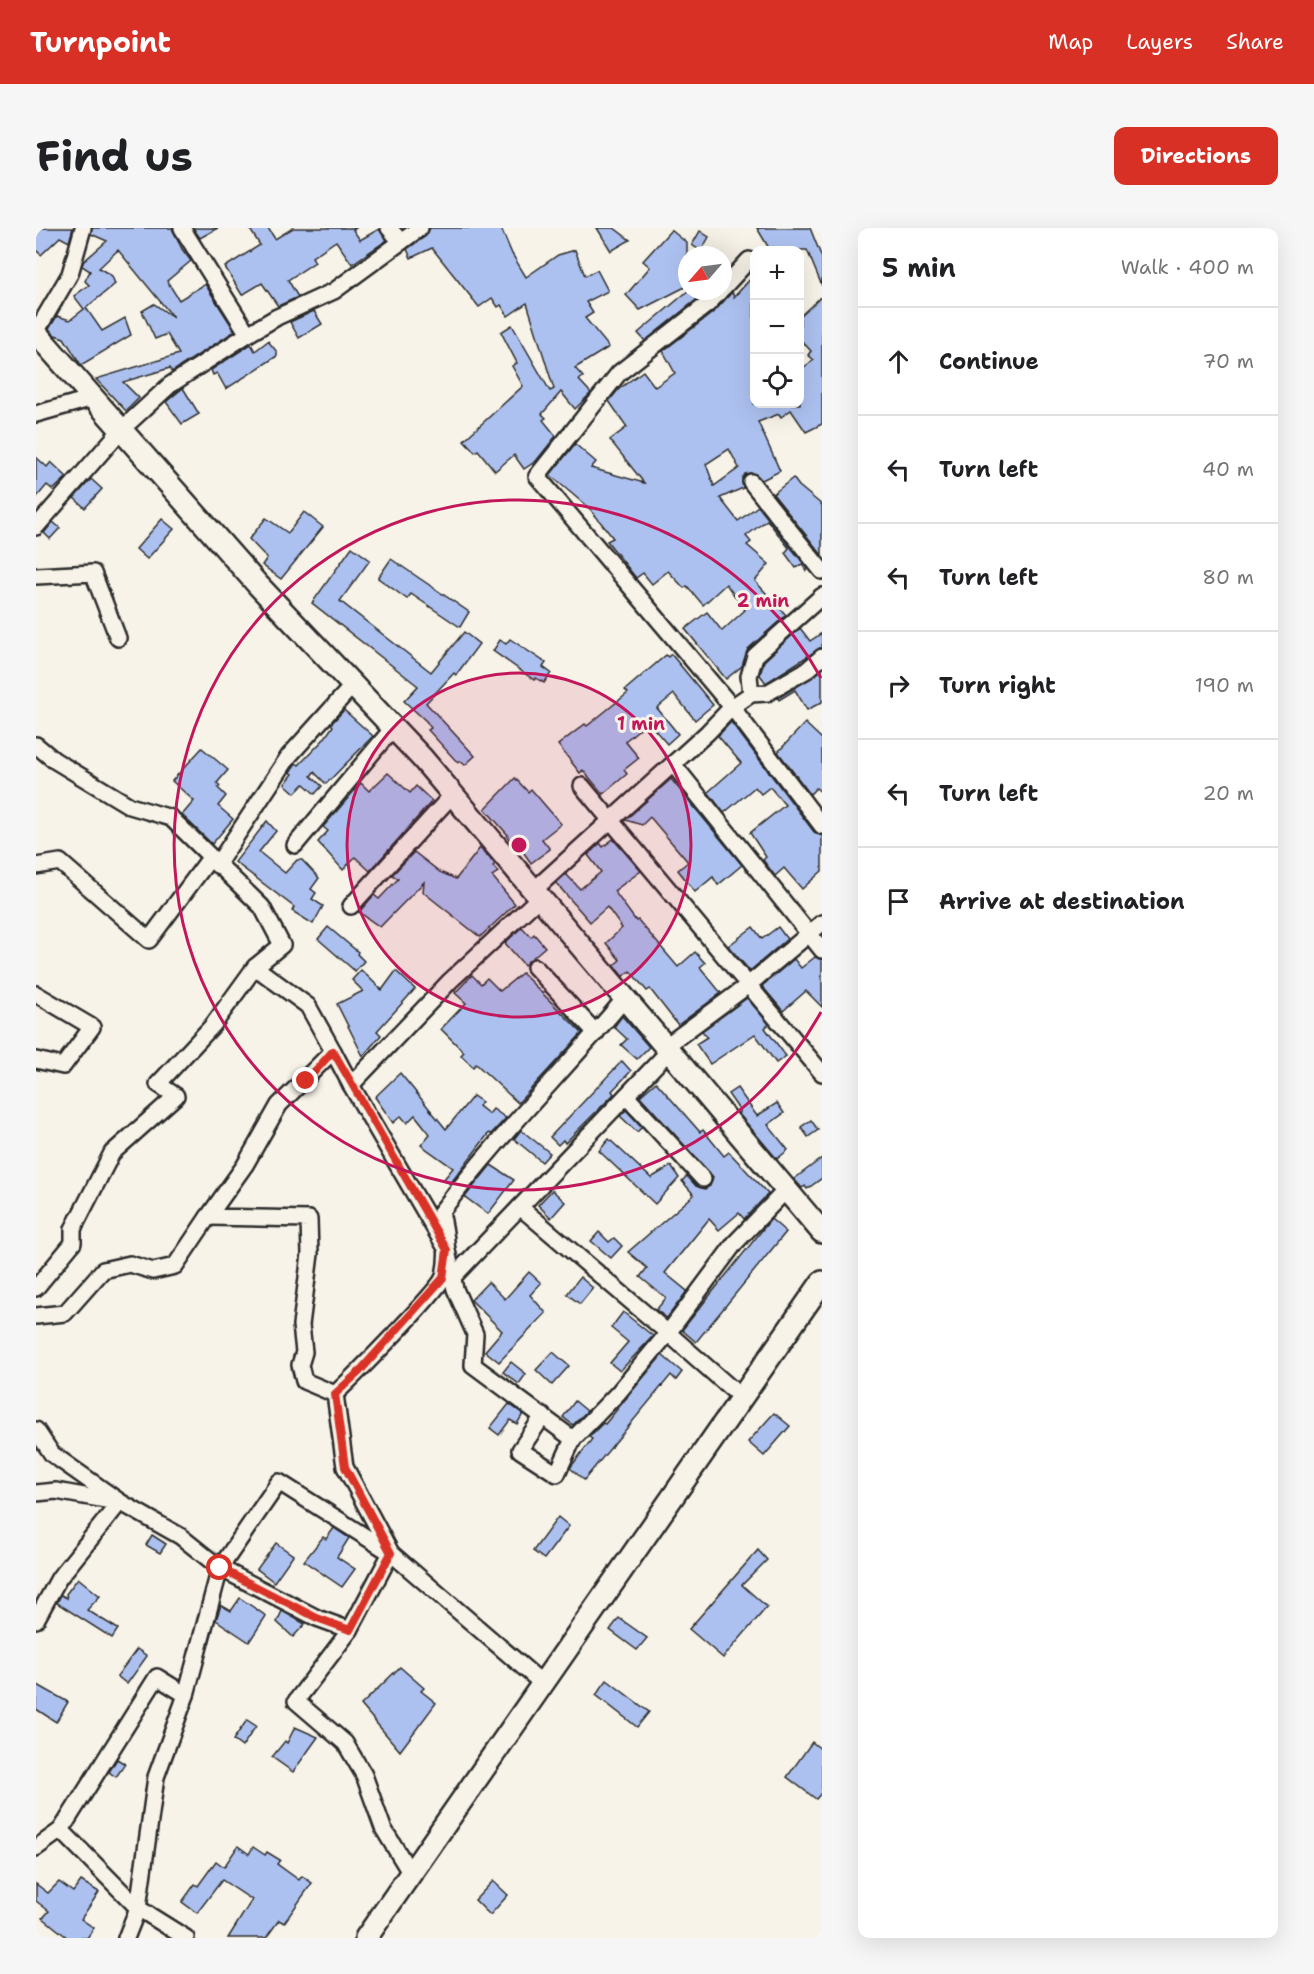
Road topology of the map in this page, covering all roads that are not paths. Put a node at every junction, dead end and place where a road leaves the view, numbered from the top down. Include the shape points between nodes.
1 (83, 228) edge
2 (182, 228) edge
3 (389, 228) edge
4 (420, 228) edge
5 (401, 242) junction
6 (749, 260) dead end
7 (732, 278) edge
8 (712, 300) edge
9 (36, 332) edge
10 (248, 334) junction
11 (93, 398) junction
12 (36, 414) edge
13 (121, 430) junction
14 (751, 482) dead end
15 (36, 527) edge
16 (822, 571) edge
17 (36, 576) edge
18 (822, 596) edge
19 (118, 638) dead end
20 (822, 657) edge
21 (353, 685) junction
22 (751, 694) junction
23 (732, 707) junction
24 (393, 728) junction
25 (36, 745) edge
26 (673, 764) junction
27 (582, 786) dead end
28 (453, 794) junction
29 (611, 820) junction
30 (822, 826) edge
31 (295, 845) dead end
32 (213, 862) junction
33 (36, 866) edge
34 (537, 893) junction
35 (351, 906) dead end
36 (822, 923) edge
37 (809, 936) junction
38 (822, 950) edge
39 (255, 967) junction
40 (535, 967) dead end
41 (747, 986) junction
42 (36, 994) edge
43 (626, 998) junction
44 (596, 1033) junction
45 (668, 1048) junction
46 (333, 1051) junction
47 (36, 1060) edge
48 (822, 1073) edge
49 (351, 1084) junction
50 (626, 1096) junction
51 (703, 1179) dead end
52 (786, 1190) junction
53 (520, 1206) junction
54 (208, 1217) junction
55 (822, 1233) edge
56 (447, 1250) junction
57 (453, 1277) junction
58 (822, 1282) edge
59 (36, 1288) edge
60 (36, 1316) edge
61 (668, 1333) junction
62 (335, 1394) junction
63 (742, 1398) junction
64 (543, 1416) junction
65 (36, 1430) edge
66 (573, 1439) junction
67 (36, 1493) edge
68 (120, 1502) junction
69 (391, 1553) junction
70 (220, 1568) junction
71 (36, 1620) edge
72 (350, 1630) junction
73 (543, 1684) junction
74 (186, 1695) junction
75 (61, 1830) junction
76 (36, 1848) edge
77 (411, 1874) junction
78 (138, 1908) junction
79 (126, 1938) edge
80 (186, 1938) edge
81 (366, 1938) edge

1 - 9 street via 70,274
2 - 10 street
3 - 5 street
4 - 5 street
5 - 10 street via 334,291
6 - 7 street
8 - 23 street via 619,373 537,476
9 - 11 street
10 - 13 street via 170,385
11 - 12 street
11 - 13 street
13 - 15 street
13 - 21 street
14 - 16 street
17 - 19 street via 93,573
18 - 22 street via 754,656 749,676
20 - 22 street via 767,693
21 - 24 street
21 - 32 street via 289,756
22 - 23 street
23 - 26 street
23 - 30 street
24 - 28 street
24 - 31 street
25 - 32 street via 130,806 171,818
26 - 29 street
26 - 37 street
27 - 29 street
28 - 34 street
28 - 35 street
29 - 34 street
29 - 41 street
32 - 33 street via 149,940 60,862
32 - 39 street via 262,907 282,945
34 - 43 street
34 - 49 street
36 - 37 street
37 - 38 street
37 - 41 street
39 - 46 street via 308,1006
39 - 59 street via 213,1025 158,1084 176,1096 112,1153 73,1229 73,1243
40 - 44 street
41 - 45 street
41 - 48 street
42 - 47 street via 92,1027 63,1066
43 - 44 street
43 - 45 street
44 - 56 street via 498,1140 441,1212
45 - 50 street
45 - 52 street
46 - 49 street
46 - 54 street via 279,1105
49 - 56 street
50 - 51 street
50 - 53 street
52 - 55 street
52 - 61 street via 735,1243
53 - 57 street
53 - 61 street
54 - 60 street via 174,1266 153,1271 130,1264 103,1270 65,1313
54 - 62 street via 309,1219 310,1254 301,1325 304,1352 300,1365 304,1381
56 - 57 street
56 - 62 street via 443,1278
57 - 64 street via 475,1335 473,1365
58 - 63 street
61 - 63 street
61 - 66 street
62 - 69 street via 345,1467
63 - 73 street
64 - 66 street
64 - 66 street via 520,1450 557,1474
65 - 68 street via 52,1454
67 - 68 street via 56,1491
68 - 70 street via 180,1536
68 - 71 street via 58,1578
69 - 70 street via 279,1482
69 - 72 street
69 - 73 street
70 - 72 street via 317,1618
70 - 74 street
72 - 77 street via 296,1701 345,1743 364,1775 383,1828
73 - 77 street
74 - 75 street via 157,1677
74 - 78 street via 156,1777
75 - 76 street
75 - 78 street
77 - 81 street
78 - 79 street
78 - 80 street

